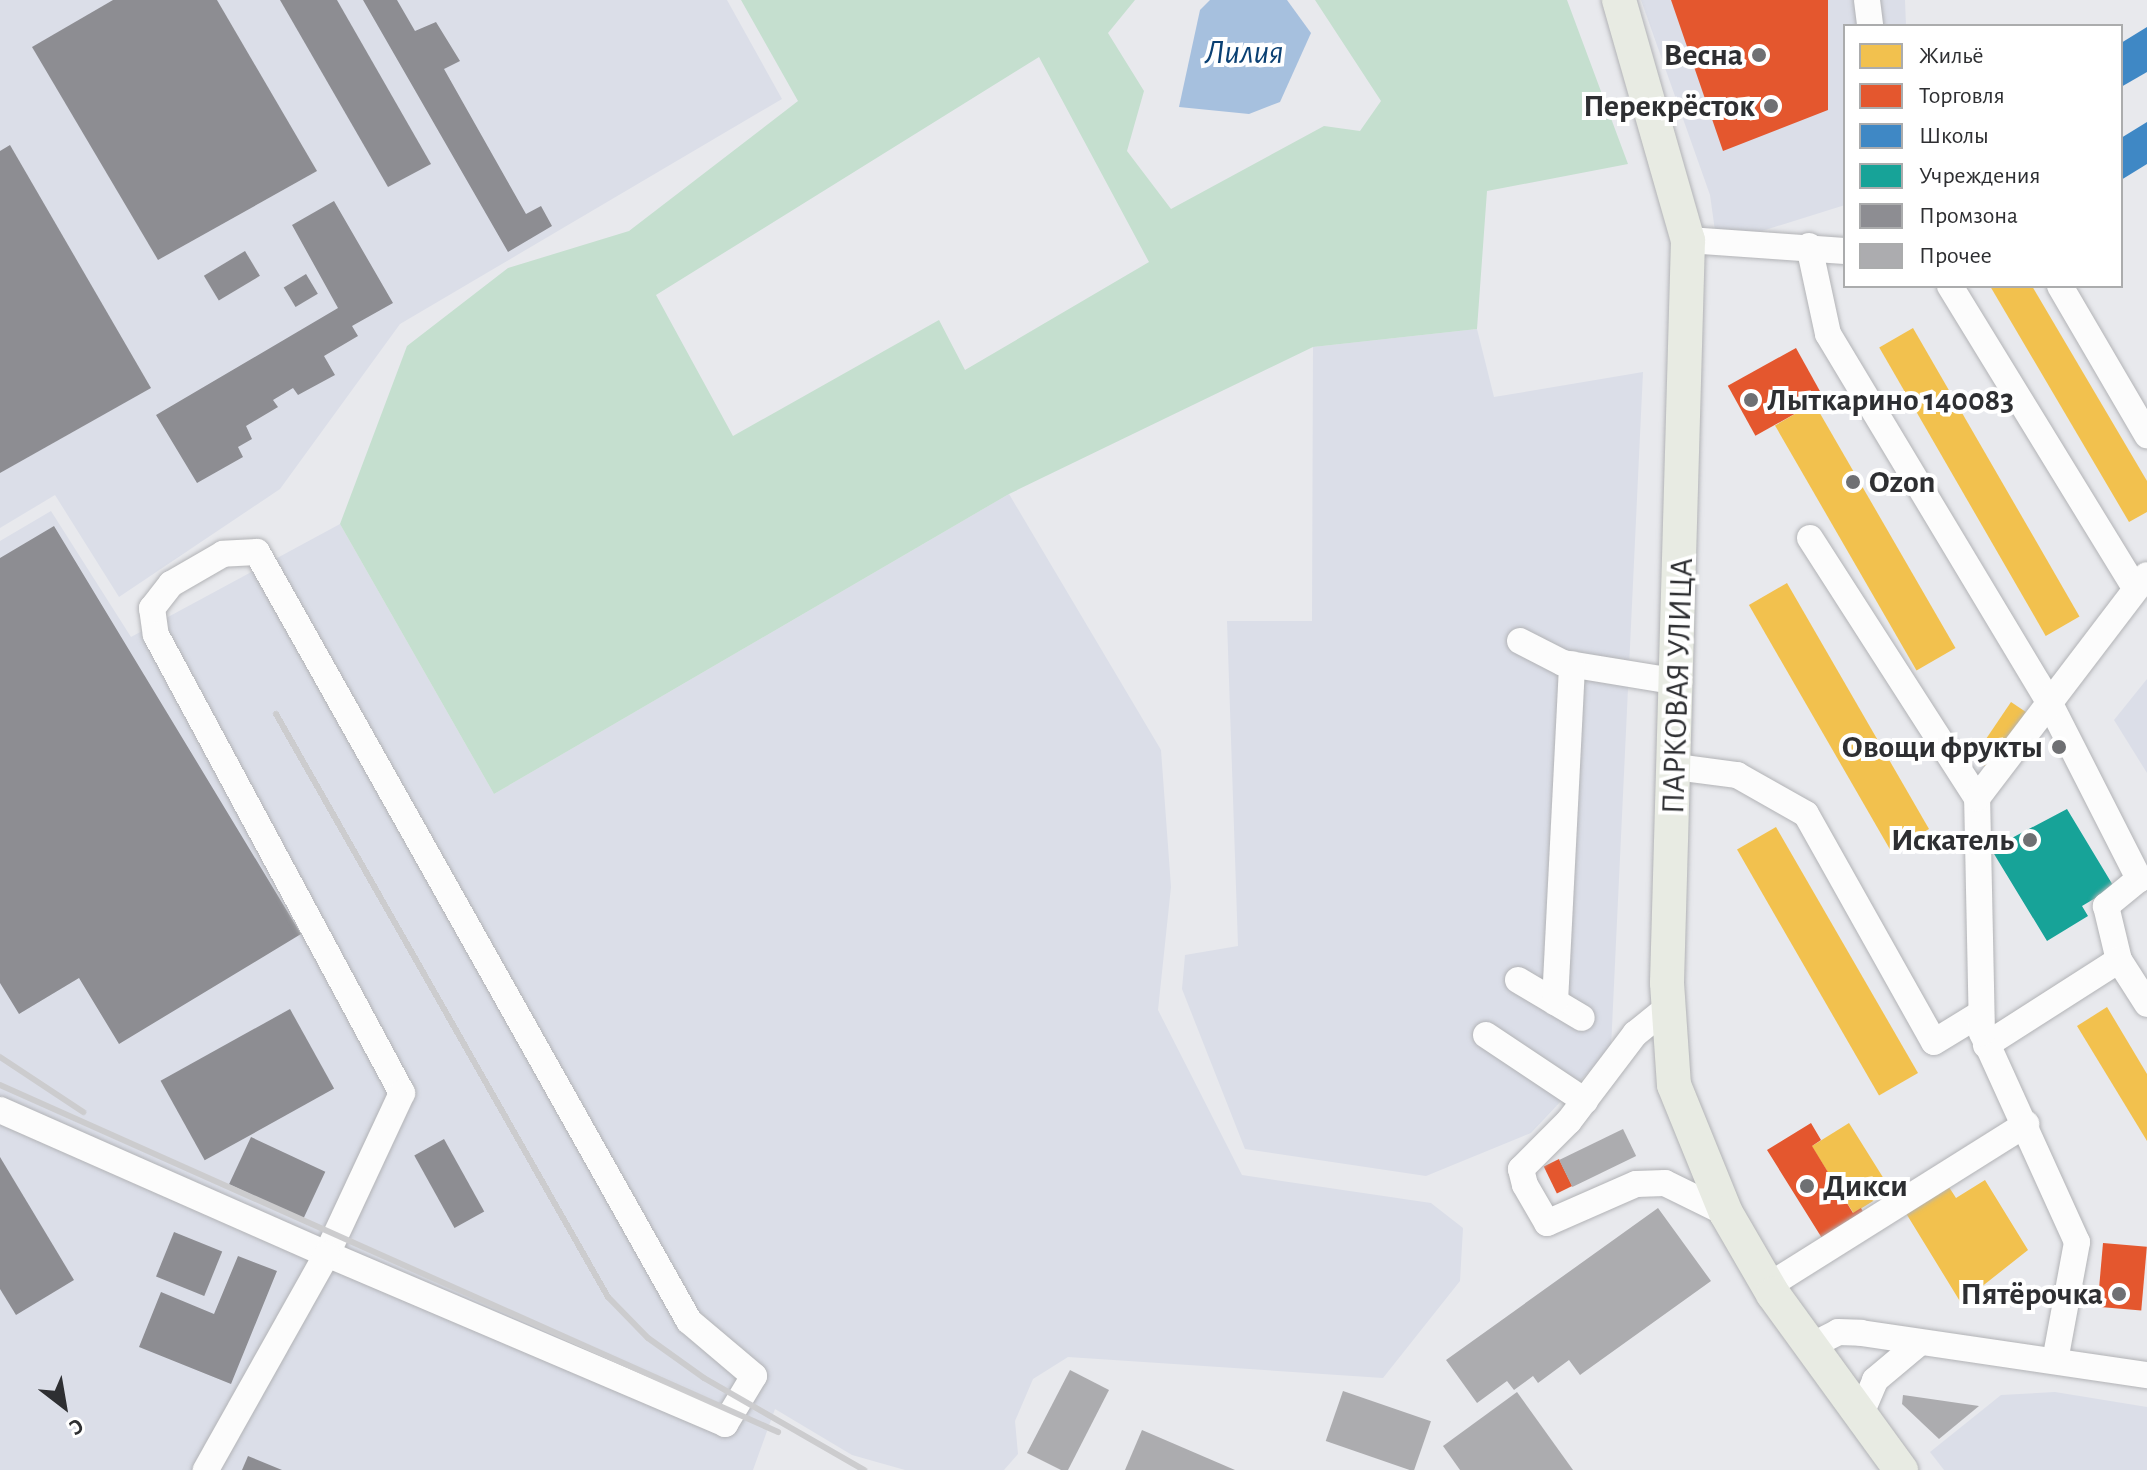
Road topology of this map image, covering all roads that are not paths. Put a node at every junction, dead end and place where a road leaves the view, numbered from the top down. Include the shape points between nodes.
1 (1619, 0) edge
2 (1867, 0) edge
3 (1870, 24) edge
4 (1688, 240) junction
5 (1809, 246) junction
6 (1843, 251) edge
7 (2061, 288) edge
8 (1956, 295) edge
9 (2147, 435) edge
10 (1810, 538) dead end
11 (2140, 580) edge
12 (1520, 641) dead end
13 (1572, 664) junction
14 (1679, 682) junction
15 (2049, 702) junction
16 (1676, 767) junction
17 (1977, 798) junction
18 (2119, 960) junction
19 (1518, 980) dead end
20 (1555, 1002) junction
21 (2147, 1004) edge
22 (1667, 1008) junction
23 (1978, 1015) junction
24 (1582, 1018) dead end
25 (1486, 1035) dead end
26 (1986, 1045) junction
27 (1585, 1101) junction
28 (0, 1110) edge
29 (2026, 1124) junction
30 (1726, 1213) junction
31 (327, 1254) junction
32 (1768, 1286) junction
33 (1918, 1344) junction
34 (1811, 1346) junction
35 (2055, 1361) junction
36 (2147, 1375) edge
37 (1860, 1416) junction
38 (206, 1470) edge
39 (1901, 1470) edge

1 - 4 main road, ПАРКОВАЯ УЛИЦА
2 - 3 street
4 - 5 street
4 - 14 main road, ПАРКОВАЯ УЛИЦА
5 - 6 street
5 - 15 street via 1828,334
7 - 9 street
8 - 11 street
10 - 17 street
11 - 15 street
12 - 13 street via 1536,655
13 - 14 street
13 - 20 street
14 - 16 main road, ПАРКОВАЯ УЛИЦА
15 - 17 street
15 - 18 street via 2139,879 2106,906
16 - 22 main road, ПАРКОВАЯ УЛИЦА
16 - 23 street via 1737,775 1806,814 1934,1042
17 - 23 street
18 - 21 street
18 - 26 street
19 - 20 street
20 - 24 street
22 - 27 street via 1635,1034
22 - 30 main road, ПАРКОВАЯ УЛИЦА via 1674,1085
23 - 26 street
25 - 27 street
26 - 29 street
27 - 30 street via 1521,1169 1547,1223 1636,1184 1665,1183
28 - 31 street
29 - 32 street
29 - 35 street via 2077,1242
30 - 32 main road, ПАРКОВАЯ УЛИЦА
31 - 31 street via 402,1093 156,635 152,608 171,584 223,554 257,552 282,588 689,1321 754,1376 725,1424
31 - 38 street
32 - 34 main road, ПАРКОВАЯ УЛИЦА
33 - 34 street via 1838,1332
33 - 35 street
33 - 37 street via 1875,1380
34 - 37 main road, ПАРКОВАЯ УЛИЦА
35 - 36 street
37 - 39 main road, ПАРКОВАЯ УЛИЦА

